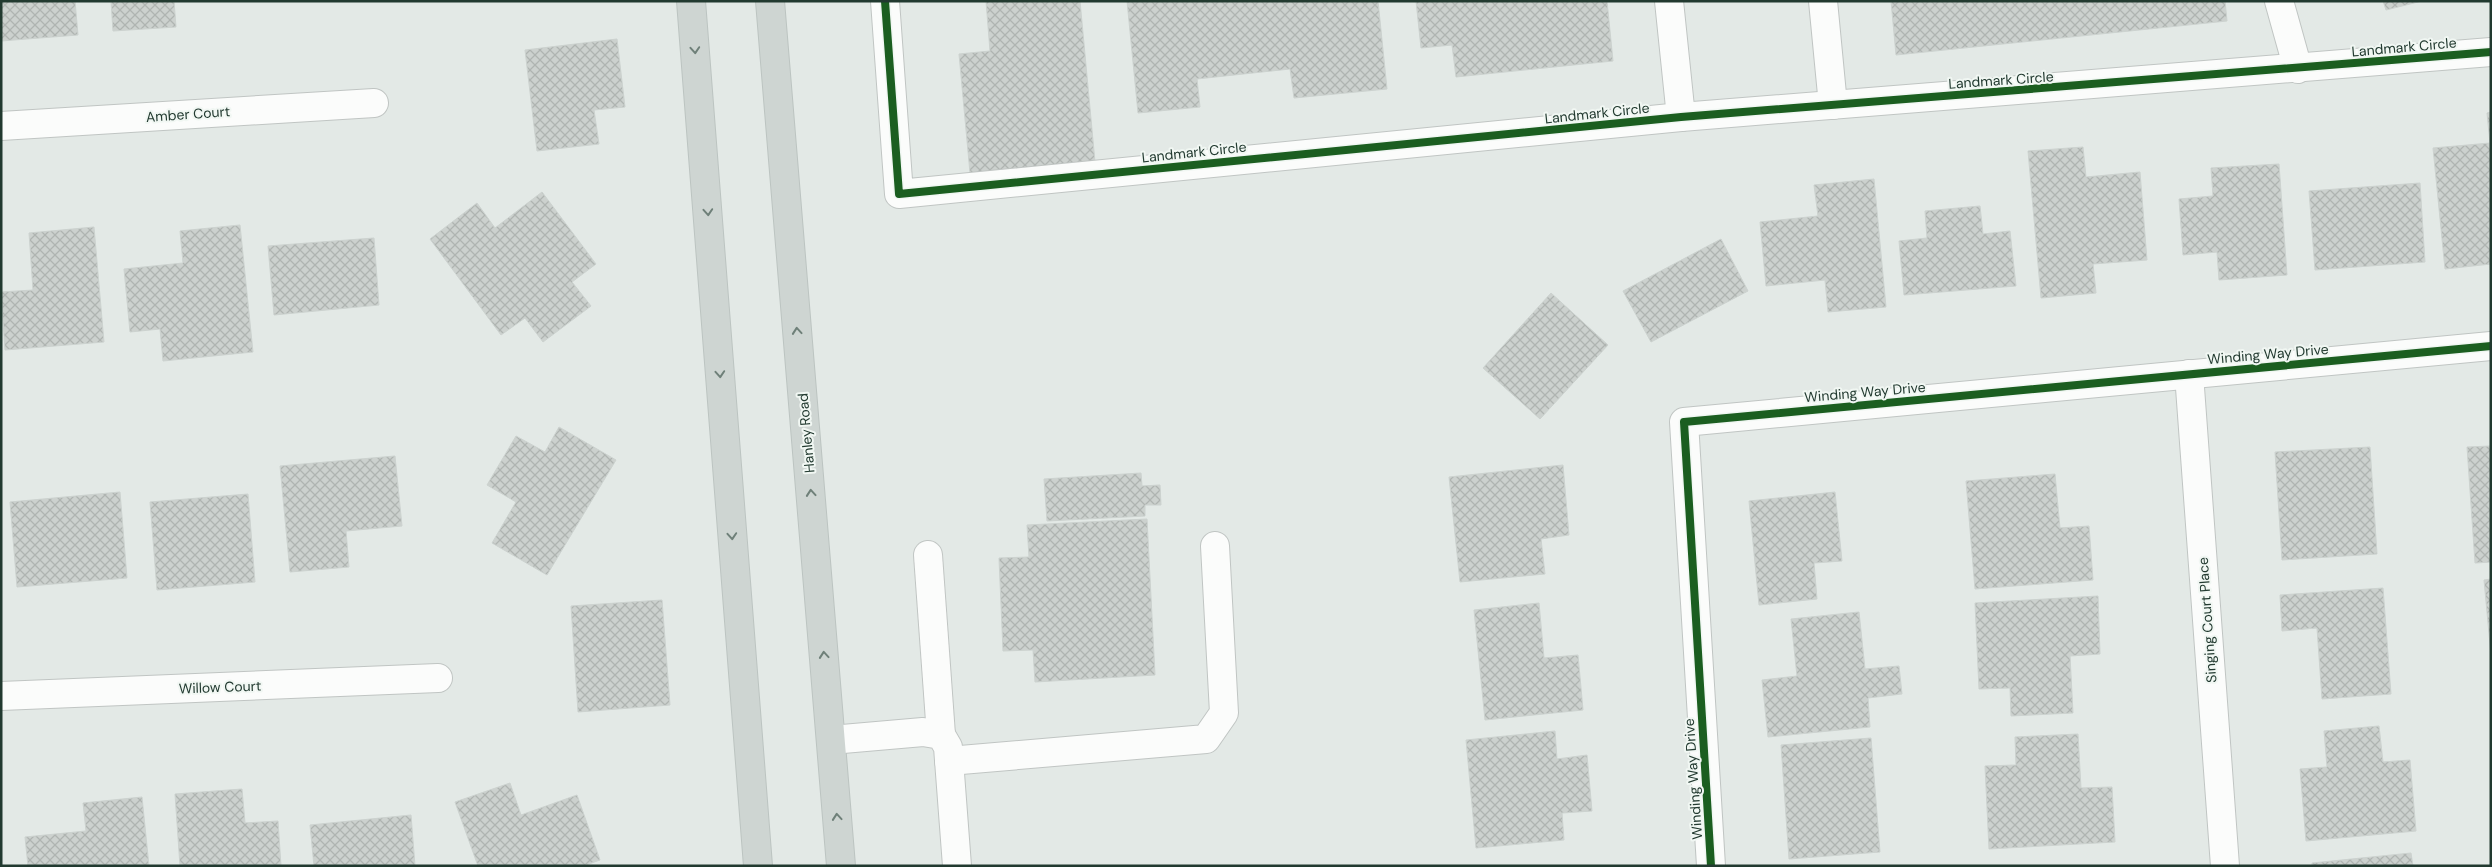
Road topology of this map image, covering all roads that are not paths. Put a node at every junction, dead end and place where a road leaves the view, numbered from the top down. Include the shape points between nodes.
1 (692, 1) edge
2 (770, 1) edge
3 (885, 1) edge
4 (1669, 1) edge
5 (1823, 1) edge
6 (2279, 1) edge
7 (2491, 52) edge
8 (2298, 69) junction
9 (374, 103) dead end
10 (1832, 105) junction
11 (1681, 117) junction
12 (1, 126) edge
13 (2491, 346) edge
14 (2188, 374) junction
15 (1215, 546) dead end
16 (928, 555) dead end
17 (438, 678) dead end
18 (1, 696) edge
19 (941, 735) junction
20 (831, 740) junction
21 (949, 761) junction
22 (758, 866) edge
23 (841, 866) edge
24 (957, 866) edge
25 (1711, 866) edge
26 (2225, 866) edge

1 -> 22 main road
20 -> 2 main road, Hanley Road
3 - 11 street, Landmark Circle via 899,194
4 - 11 street
5 - 10 street
6 - 8 street
7 - 8 street, Landmark Circle
8 - 10 street, Landmark Circle
9 - 12 street, Amber Court
10 - 11 street, Landmark Circle
13 - 14 street, Winding Way Drive
14 - 25 street, Winding Way Drive via 1684,422
14 - 26 street, Singing Court Place
15 - 21 street via 1224,713 1206,739
16 - 19 street
17 - 18 street, Willow Court
19 - 20 street via 923,732
19 - 21 street via 948,747
23 -> 20 main road, Hanley Road
21 - 24 street

